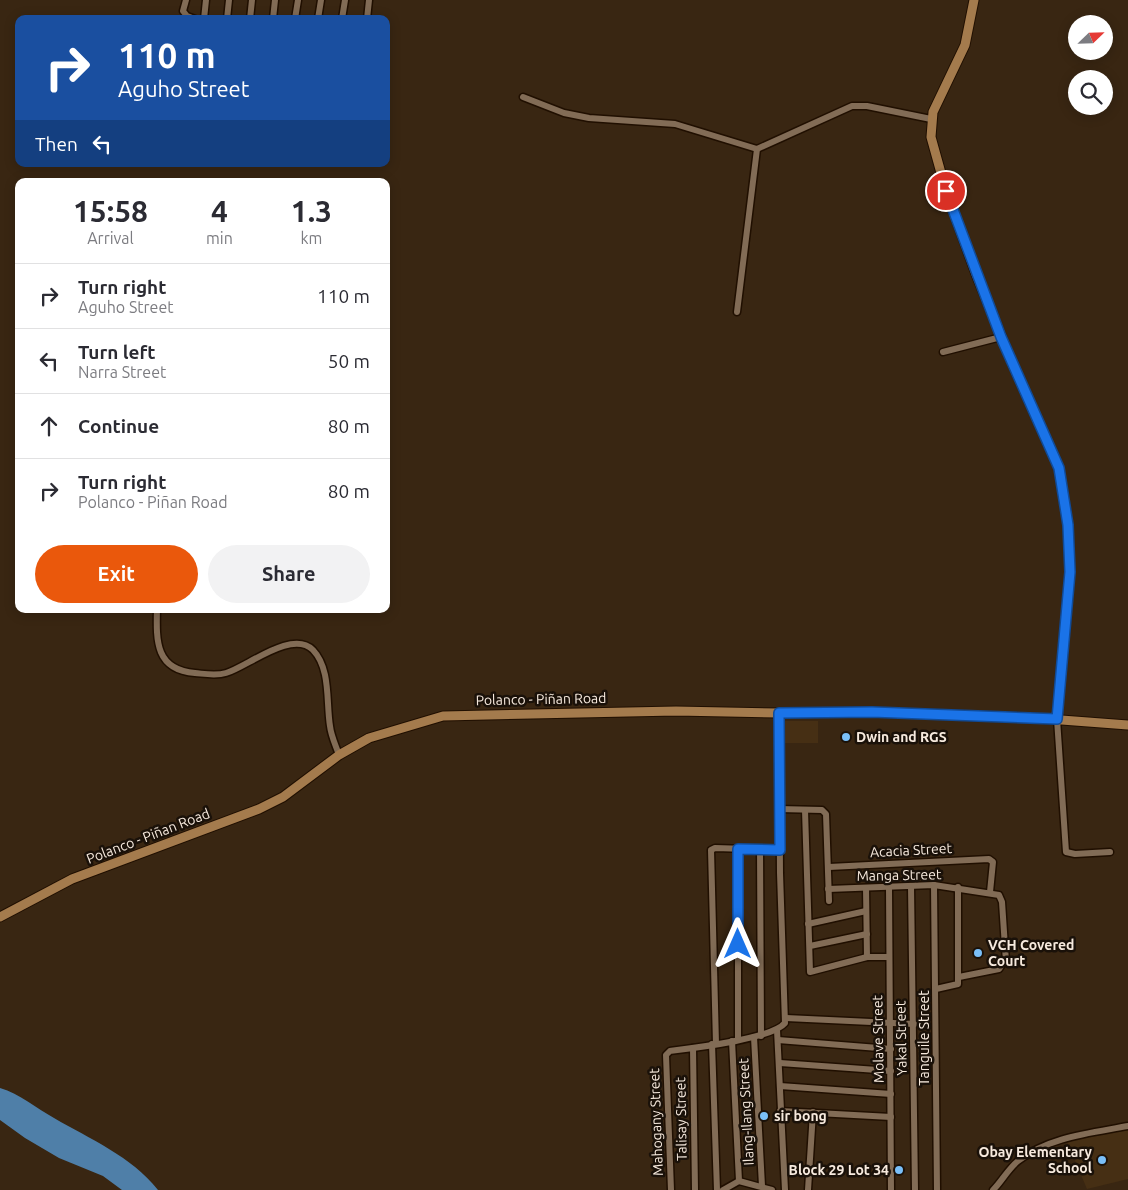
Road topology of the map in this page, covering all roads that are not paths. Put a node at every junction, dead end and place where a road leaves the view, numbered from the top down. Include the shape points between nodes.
1 (186, 0) edge
2 (206, 0) edge
3 (229, 0) edge
4 (252, 0) edge
5 (275, 0) edge
6 (298, 0) edge
7 (321, 0) edge
8 (345, 0) edge
9 (370, 0) edge
10 (974, 0) edge
11 (189, 15) edge
12 (204, 15) edge
13 (227, 15) edge
14 (250, 15) edge
15 (273, 15) edge
16 (296, 15) edge
17 (319, 15) edge
18 (343, 15) edge
19 (368, 15) edge
20 (523, 97) dead end
21 (931, 119) junction
22 (757, 149) junction
23 (737, 312) dead end
24 (1001, 337) junction
25 (943, 352) dead end
26 (157, 613) edge
27 (779, 713) junction
28 (1057, 719) junction
29 (1128, 725) edge
30 (339, 755) junction
31 (780, 809) junction
32 (805, 810) junction
33 (738, 849) junction
34 (760, 850) junction
35 (780, 850) junction
36 (1110, 852) dead end
37 (828, 867) junction
38 (934, 885) junction
39 (911, 886) junction
40 (958, 887) junction
41 (866, 888) junction
42 (889, 888) junction
43 (828, 889) junction
44 (990, 892) junction
45 (829, 901) dead end
46 (866, 911) junction
47 (0, 917) edge
48 (808, 924) junction
49 (867, 934) junction
50 (810, 946) junction
51 (867, 957) junction
52 (889, 958) junction
53 (958, 981) junction
54 (936, 989) junction
55 (786, 1018) junction
56 (890, 1024) junction
57 (914, 1024) junction
58 (780, 1028) junction
59 (758, 1036) junction
60 (735, 1040) junction
61 (778, 1040) junction
62 (714, 1044) junction
63 (693, 1048) junction
64 (891, 1048) junction
65 (780, 1063) junction
66 (891, 1071) junction
67 (780, 1086) junction
68 (891, 1094) junction
69 (780, 1111) junction
70 (813, 1112) junction
71 (891, 1117) junction
72 (1128, 1126) edge
73 (739, 1181) junction
74 (762, 1186) junction
75 (671, 1190) edge
76 (695, 1190) edge
77 (717, 1190) edge
78 (723, 1190) edge
79 (772, 1190) edge
80 (785, 1190) edge
81 (808, 1190) edge
82 (890, 1190) edge
83 (915, 1190) edge
84 (937, 1190) edge
85 (993, 1190) edge

1 - 11 street via 183,11
2 - 12 street
3 - 13 street
4 - 14 street
5 - 15 street
6 - 16 street
7 - 17 street
8 - 18 street
9 - 19 street
10 - 21 main road via 965,45
20 - 22 street via 564,113 589,118 675,124
21 - 22 street via 852,106
21 - 24 main road via 931,137 943,183
22 - 23 street
24 - 25 street
24 - 28 main road via 1056,457 1066,506 1069,593
26 - 30 street via 159,644 166,661 176,670 216,675 288,645 312,648 325,677 330,728
27 - 28 main road, Polanco - Piñan Road via 872,712
27 - 30 main road, Polanco - Piñan Road via 666,711 443,716 369,738
27 - 31 street
28 - 29 main road, Polanco - Piñan Road
28 - 36 street via 1066,852
30 - 47 main road, Polanco - Piñan Road via 304,783 259,809 72,879
31 - 32 street
31 - 35 street
32 - 37 street via 825,812
32 - 48 street
33 - 34 street
33 - 60 street
33 - 62 street via 712,848 710,853
34 - 35 street
34 - 59 street, Ilang-Ilang Street
35 - 55 street
37 - 43 street
37 - 44 street, Acacia Street via 989,859 993,862
38 - 39 street, Manga Street
38 - 40 street, Manga Street
38 - 54 street, Tanguile Street
39 - 42 street, Manga Street
39 - 57 street, Yakal Street
40 - 44 street, Manga Street
40 - 53 street
41 - 42 street, Manga Street
41 - 43 street, Manga Street
41 - 46 street
42 - 52 street, Molave Street
43 - 45 street
44 - 53 street, Manga Street via 1000,896 1006,962 999,969
46 - 48 street
46 - 49 street
48 - 50 street
49 - 50 street
49 - 51 street
50 - 51 street via 811,973
51 - 52 street
52 - 56 street, Molave Street
53 - 54 street
54 - 84 street, Tanguile Street
55 - 56 street
55 - 58 street
56 - 57 street
56 - 64 street, Molave Street
57 - 83 street, Yakal Street
58 - 59 street
58 - 61 street
59 - 60 street
59 - 74 street, Ilang-Ilang Street
60 - 62 street
60 - 73 street
61 - 64 street
61 - 65 street
62 - 63 street
62 - 77 street
63 - 75 street, Mahogany Street via 668,1053 666,1059
63 - 76 street, Talisay Street
64 - 66 street, Molave Street
65 - 66 street
65 - 67 street
66 - 68 street, Molave Street
67 - 68 street
67 - 69 street
68 - 71 street, Molave Street
69 - 70 street
69 - 80 street
70 - 71 street
70 - 81 street
71 - 82 street, Molave Street
72 - 85 street via 1062,1139 1038,1149 1018,1161
73 - 74 street
73 - 78 street
74 - 79 street

